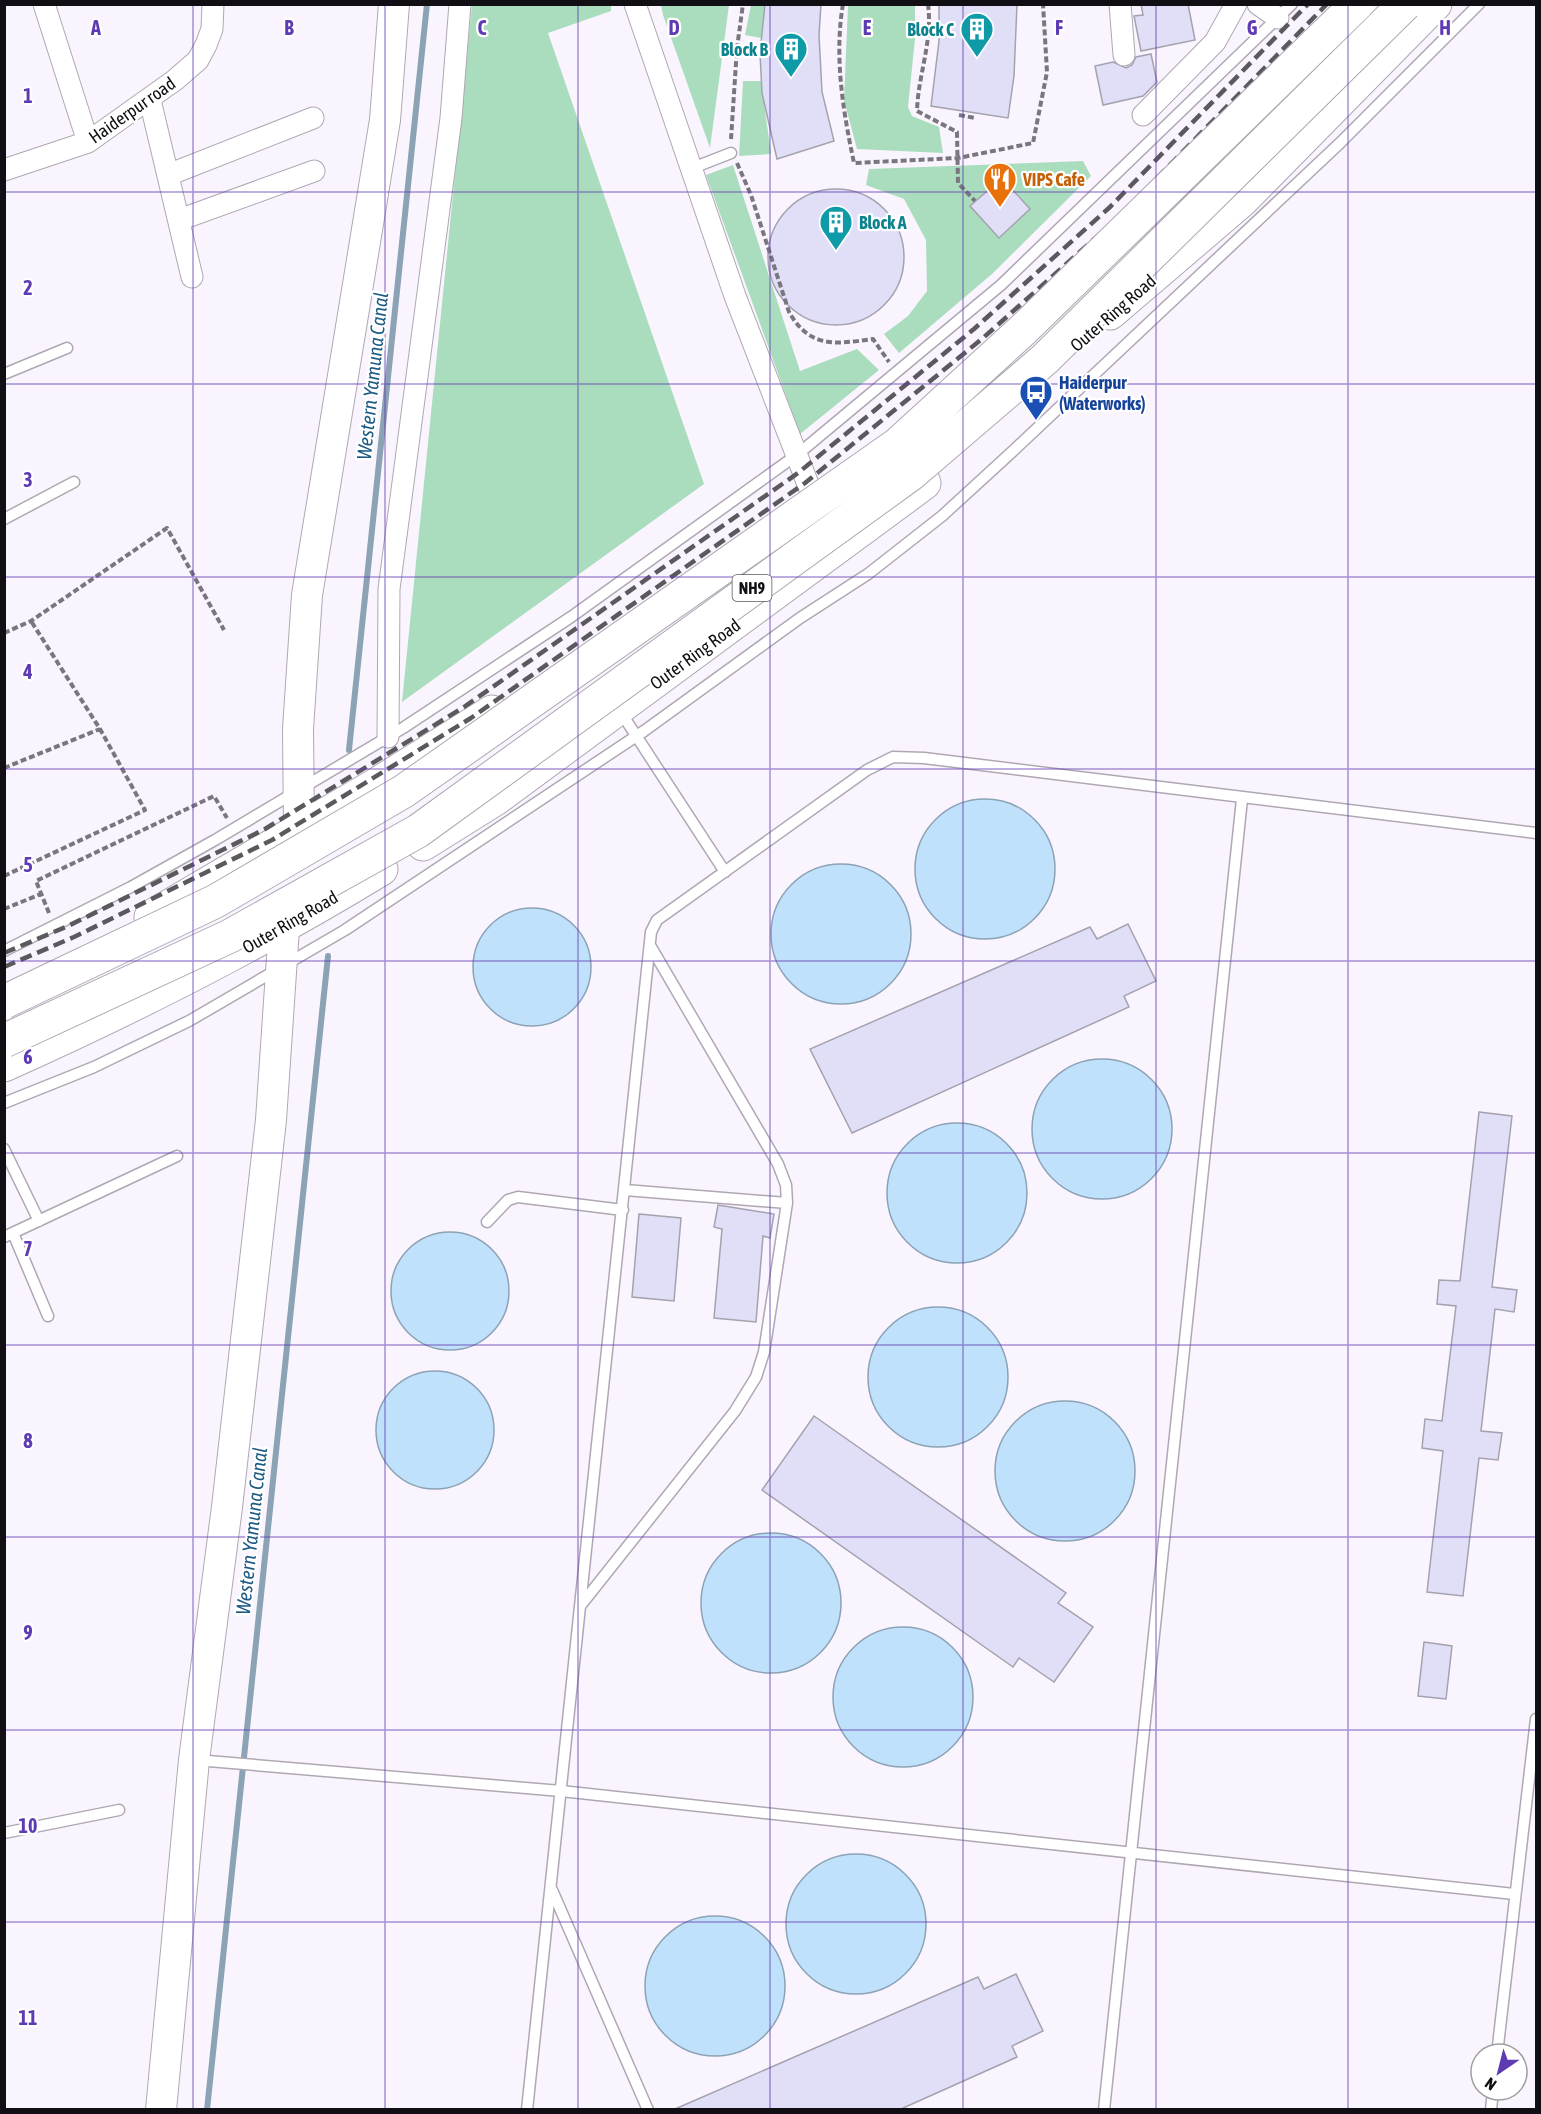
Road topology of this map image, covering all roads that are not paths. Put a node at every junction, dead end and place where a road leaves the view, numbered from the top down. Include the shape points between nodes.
1 (44, 4) edge
2 (213, 4) edge
3 (394, 4) edge
4 (460, 4) edge
5 (635, 4) edge
6 (1120, 4) edge
7 (1236, 4) edge
8 (1258, 4) edge
9 (1343, 4) edge
10 (1357, 4) edge
11 (1405, 4) edge
12 (1435, 4) edge
13 (1479, 4) edge
14 (1285, 11) edge
15 (1391, 49) junction
16 (1124, 55) dead end
17 (150, 100) junction
18 (1143, 115) dead end
19 (313, 118) dead end
20 (88, 142) junction
21 (731, 153) road end
22 (690, 169) junction
23 (4, 170) edge
24 (314, 171) dead end
25 (168, 175) junction
26 (179, 220) junction
27 (192, 277) dead end
28 (67, 348) dead end
29 (4, 374) edge
30 (798, 454) junction
31 (74, 482) dead end
32 (811, 492) junction
33 (4, 519) edge
34 (619, 709) junction
35 (637, 736) junction
36 (388, 737) junction
37 (299, 789) junction
38 (1242, 799) junction
39 (299, 828) junction
40 (1536, 833) edge
41 (725, 872) junction
42 (284, 928) junction
43 (651, 947) junction
44 (4, 951) edge
45 (283, 967) junction
46 (4, 992) edge
47 (4, 1002) edge
48 (4, 1041) edge
49 (4, 1065) edge
50 (4, 1103) edge
51 (4, 1149) edge
52 (177, 1156) dead end
53 (625, 1190) junction
54 (787, 1203) junction
55 (623, 1210) junction
56 (39, 1221) junction
57 (487, 1222) dead end
58 (9, 1235) edge
59 (48, 1316) dead end
60 (580, 1605) junction
61 (1536, 1719) edge
62 (194, 1760) junction
63 (561, 1791) junction
64 (119, 1810) dead end
65 (4, 1833) edge
66 (1131, 1852) junction
67 (550, 1888) junction
68 (1514, 1894) junction
69 (1498, 2042) edge
70 (161, 2109) edge
71 (527, 2109) edge
72 (648, 2109) edge
73 (1104, 2109) edge

1 - 20 street
2 - 17 street, Haiderpur road via 212,28 198,60
3 - 37 street via 385,120 307,595 298,729
4 - 36 street via 451,118 390,589
5 - 22 street
6 - 16 street
7 - 18 street via 1215,42
8 - 14 street
9 - 15 main road
9 - 32 main road via 1039,303 929,401
10 - 47 main road, NH9, bridge via 1025,328 898,444 404,791 216,901
11 - 48 main road, Outer Ring Road / NH9, bridge via 1045,359 911,474 418,831 230,936
12 - 15 main road, Outer Ring Road
13 - 35 lane via 1340,143 942,516 868,574 800,618
14 - 30 lane via 1001,285
15 - 34 main road, Outer Ring Road via 1242,200 917,489
17 - 20 street, Haiderpur road
17 - 25 street
19 - 25 street
20 - 23 street, Haiderpur road
21 - 22 lane
22 - 30 street
24 - 26 street
25 - 26 street
26 - 27 street
28 - 29 lane
30 - 32 street
30 - 36 lane via 571,617
31 - 33 lane
32 - 39 main road via 497,708
34 - 35 lane
34 - 42 main road, Outer Ring Road via 495,799
35 - 41 lane
35 - 45 lane
36 - 37 lane
37 - 39 street
37 - 44 lane via 131,887
38 - 40 lane
38 - 41 lane via 924,758 893,758 867,770
38 - 66 lane
39 - 46 main road via 163,911
41 - 43 lane via 657,920 651,932
42 - 45 street
42 - 49 main road, Outer Ring Road via 126,1010
43 - 53 lane
43 - 54 lane via 778,1164 786,1185
45 - 50 lane via 189,1021 94,1067
45 - 62 street via 249,1322
51 - 56 lane
52 - 56 lane
53 - 54 lane
53 - 55 lane
54 - 60 lane via 764,1352 756,1377 735,1411
55 - 57 lane via 518,1197 508,1200
55 - 60 lane
56 - 58 lane
58 - 59 lane
60 - 63 lane
61 - 68 lane
62 - 63 lane
62 - 70 street
63 - 66 lane
63 - 67 lane
64 - 65 lane
66 - 68 lane
66 - 73 lane
67 - 71 lane
67 - 72 lane
68 - 69 lane

